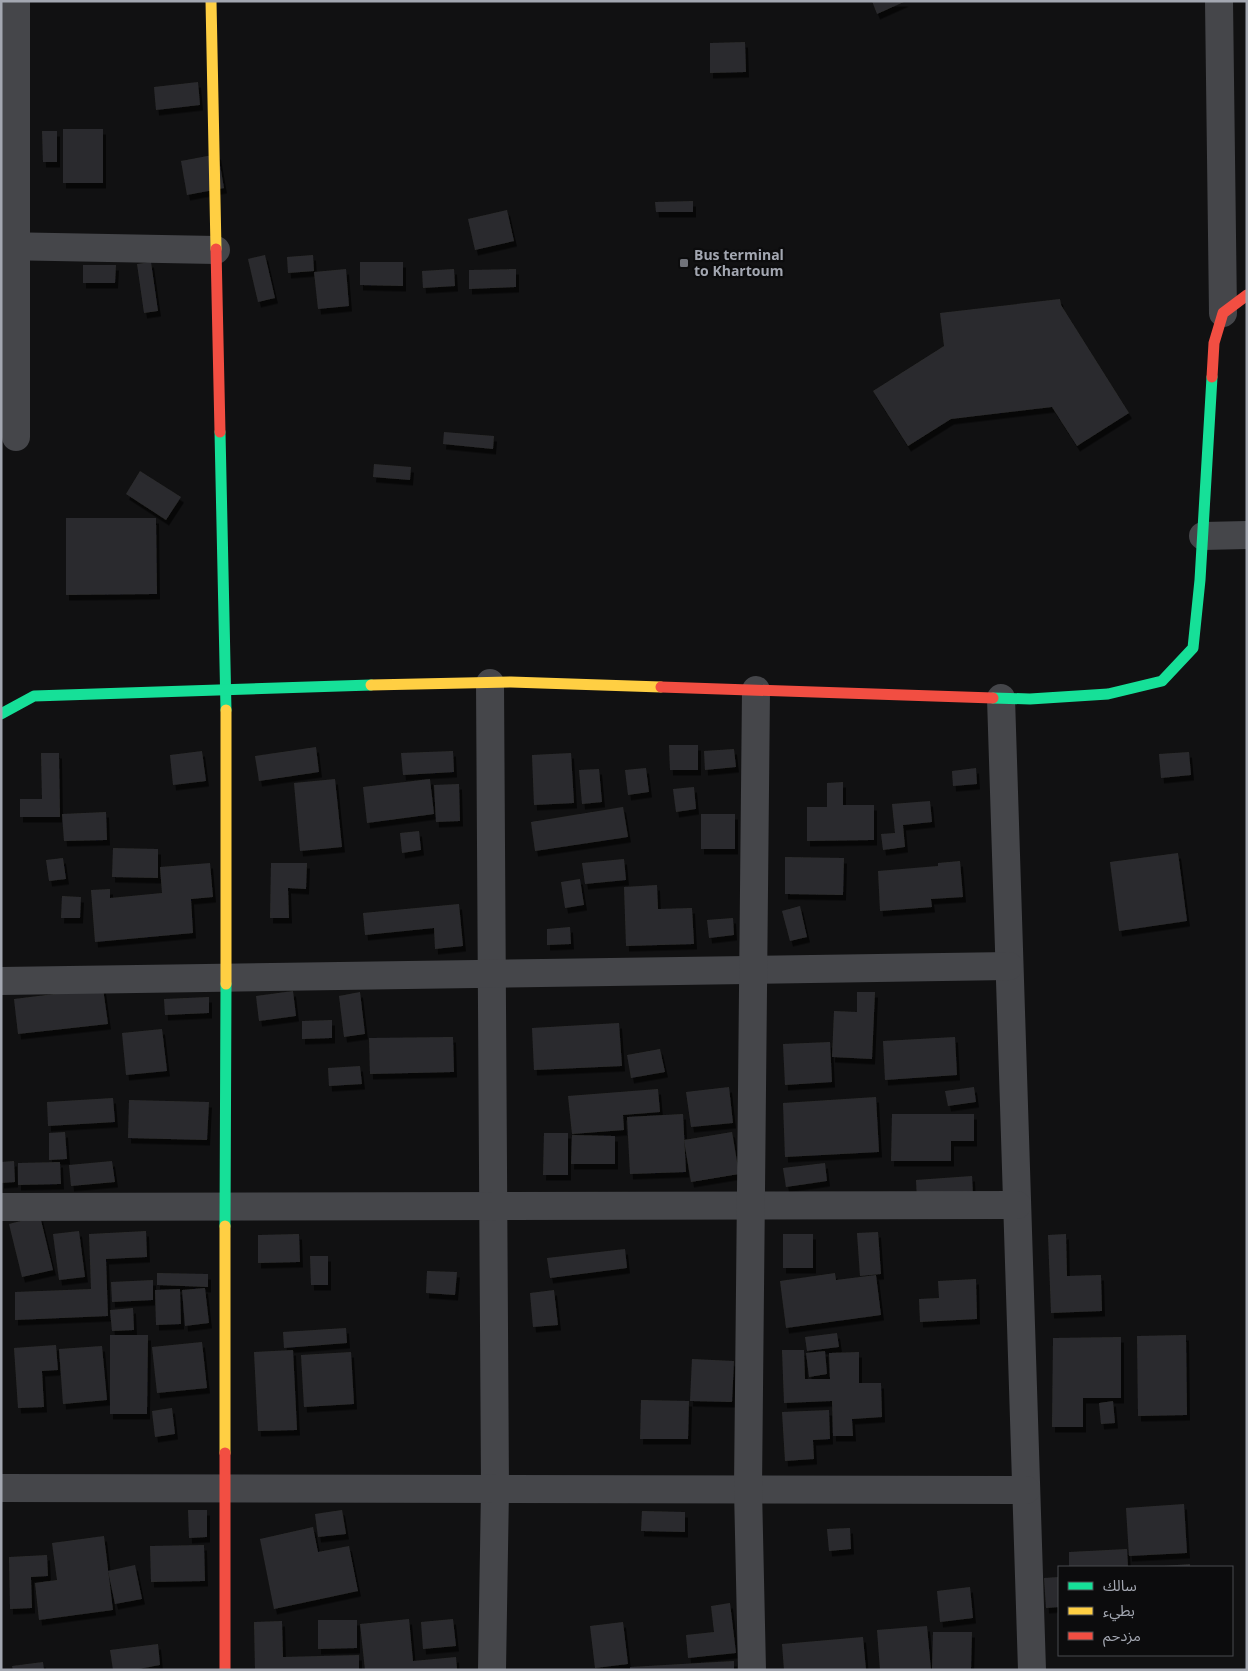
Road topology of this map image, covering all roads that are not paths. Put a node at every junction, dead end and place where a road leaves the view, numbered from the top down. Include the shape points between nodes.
1 (16, 1) edge
2 (211, 1) edge
3 (1219, 1) edge
4 (9, 246) edge
5 (216, 250) junction
6 (1247, 295) edge
7 (1223, 312) junction
8 (16, 437) dead end
9 (1247, 535) edge
10 (1203, 536) junction
11 (490, 683) junction
12 (226, 689) junction
13 (756, 690) junction
14 (1001, 698) junction
15 (1, 714) edge
16 (1010, 966) junction
17 (754, 970) junction
18 (492, 974) junction
19 (225, 978) junction
20 (1, 980) edge
21 (1017, 1205) junction
22 (493, 1206) junction
23 (751, 1206) junction
24 (1, 1207) edge
25 (225, 1207) junction
26 (1, 1488) edge
27 (225, 1488) junction
28 (495, 1489) junction
29 (748, 1489) junction
30 (1026, 1490) junction
31 (225, 1670) edge
32 (492, 1670) edge
33 (752, 1670) edge
34 (1032, 1670) edge

1 - 4 street
2 - 5 street
3 - 7 street
4 - 5 street
4 - 8 street
5 - 12 street
6 - 7 street
7 - 10 street via 1214,344
9 - 10 street
10 - 14 street via 1192,648 1162,681 1108,694
11 - 12 street
11 - 13 street
11 - 18 street
12 - 15 street via 34,696
12 - 19 street
13 - 14 street
13 - 17 street
14 - 16 street
16 - 17 street
16 - 21 street
17 - 18 street
17 - 23 street
18 - 19 street
18 - 22 street
19 - 20 street
19 - 25 street
21 - 23 street
21 - 30 street
22 - 23 street
22 - 25 street
22 - 28 street
23 - 29 street
24 - 25 street
25 - 27 street
26 - 27 street
27 - 28 street
27 - 31 street
28 - 29 street
28 - 32 street
29 - 30 street
29 - 33 street
30 - 34 street

